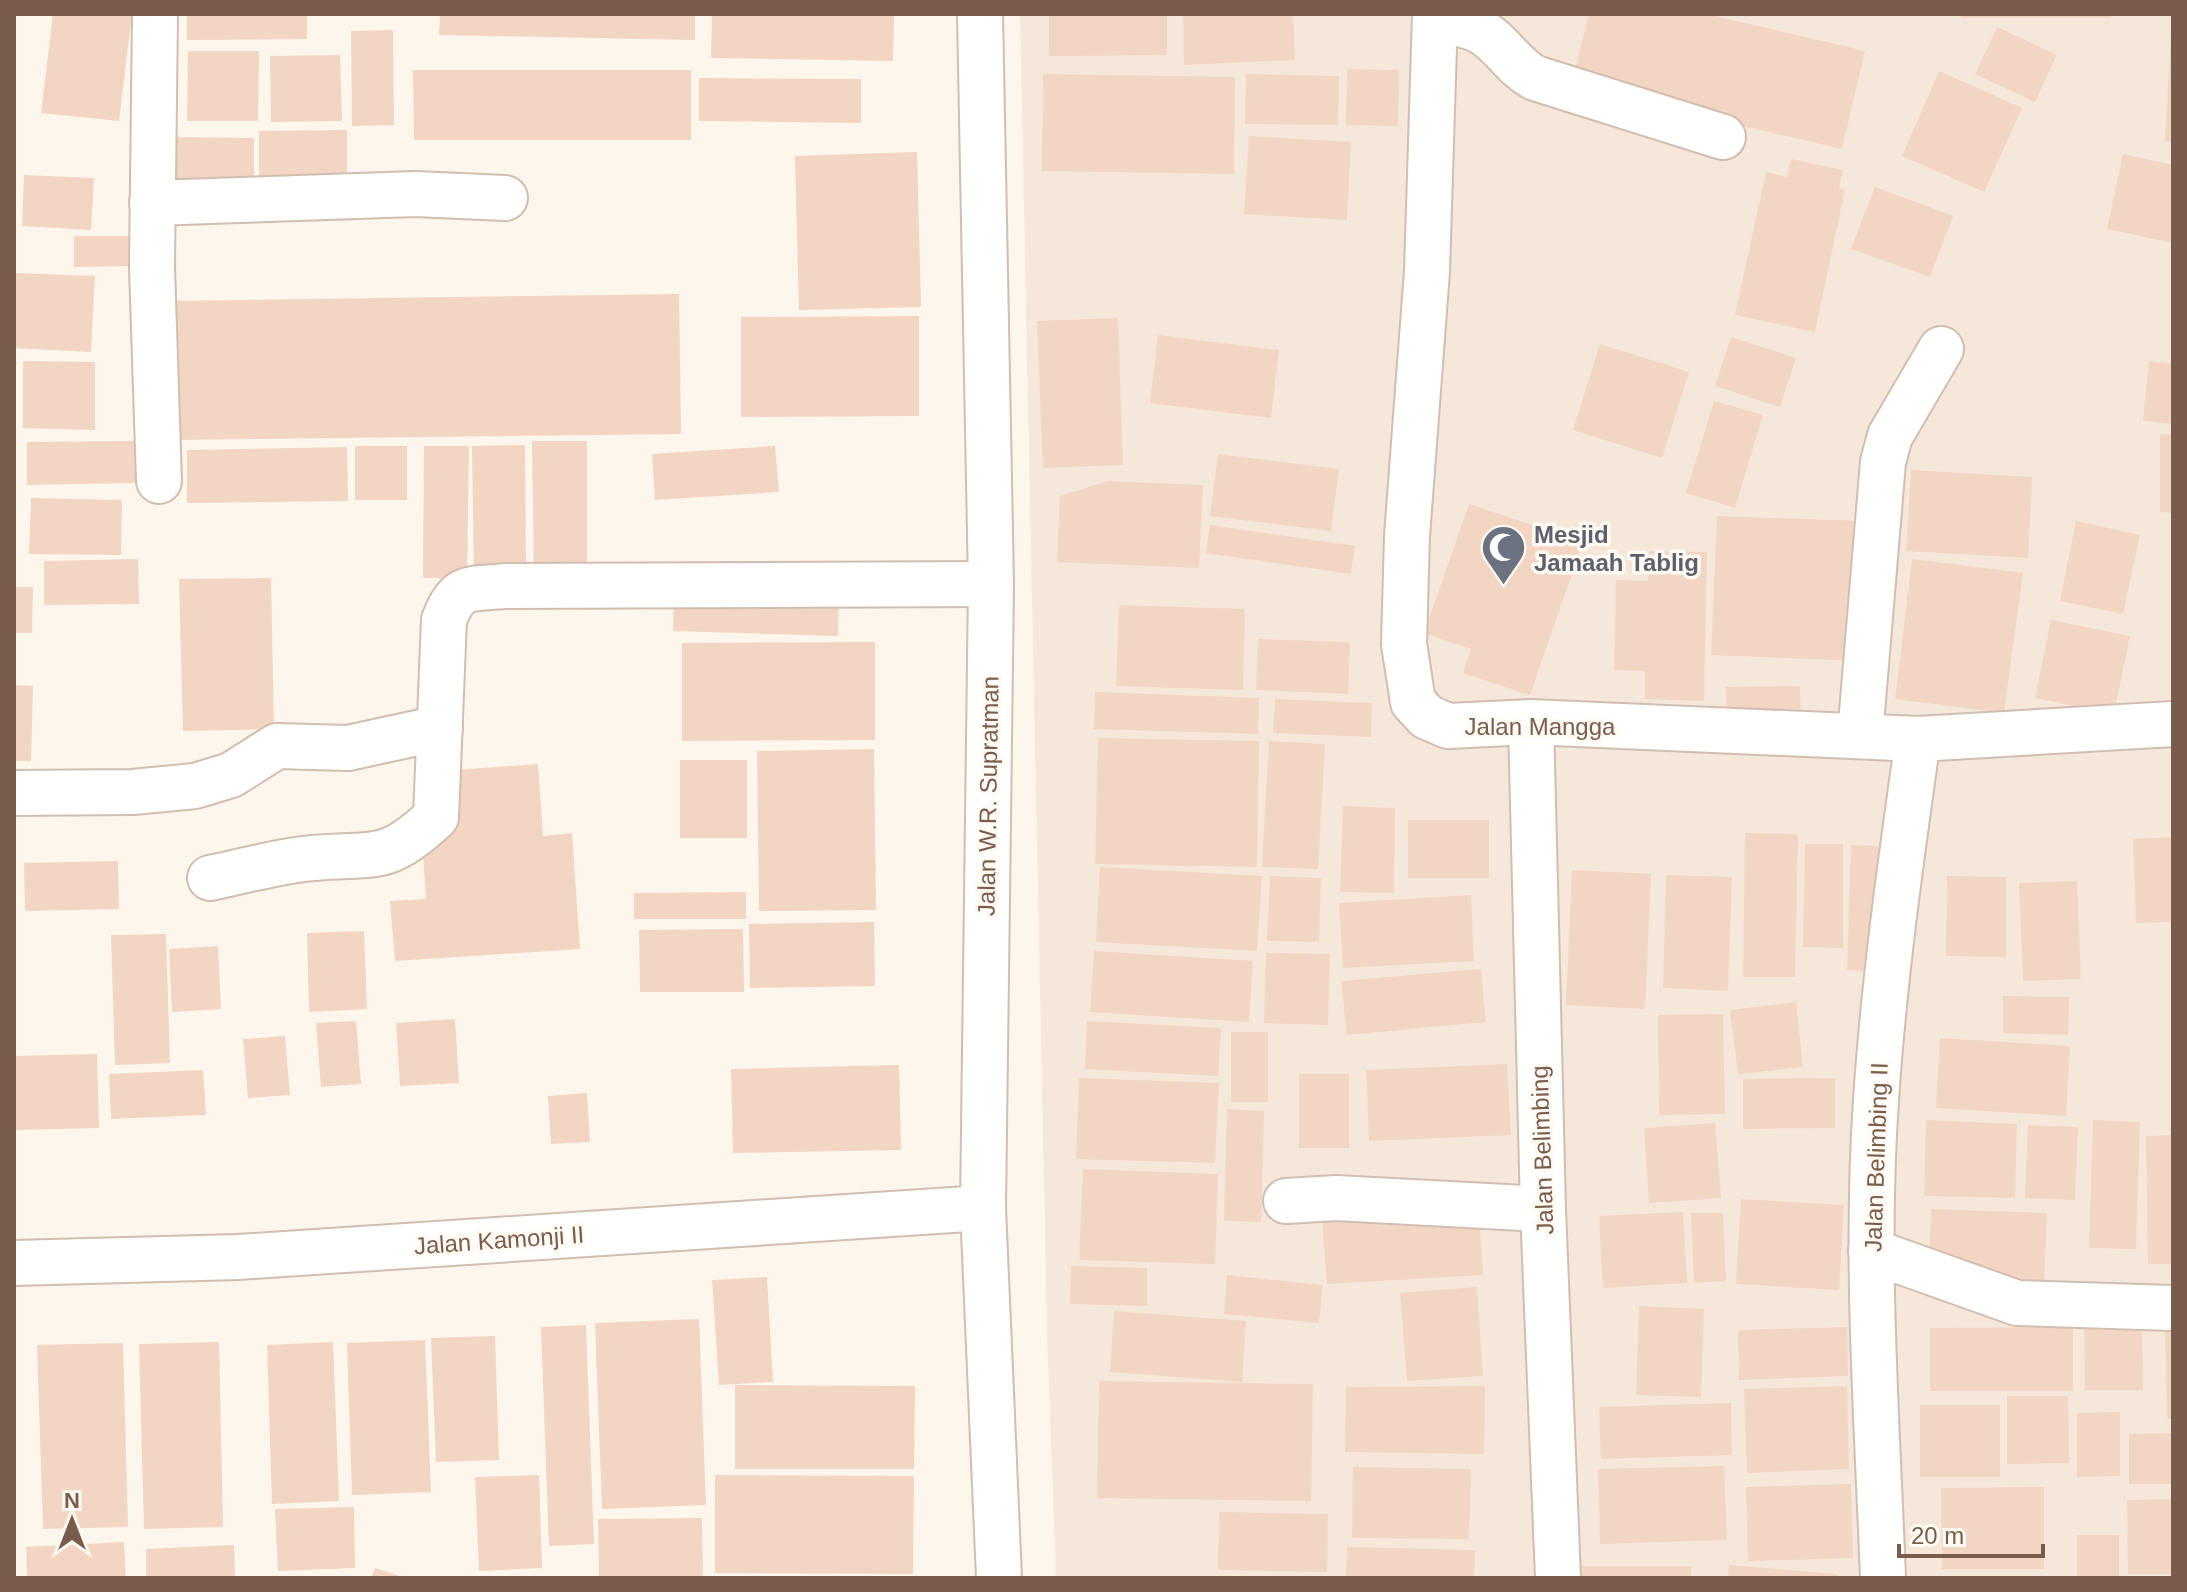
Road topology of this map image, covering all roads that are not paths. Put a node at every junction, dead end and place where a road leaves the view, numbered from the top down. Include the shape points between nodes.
1 (155, 14) edge
2 (980, 14) edge
3 (1435, 17) edge
4 (1723, 137) dead end
5 (505, 198) dead end
6 (152, 203) junction
7 (1941, 349) dead end
8 (159, 481) dead end
9 (991, 584) junction
10 (1531, 722) junction
11 (2173, 724) edge
12 (440, 728) junction
13 (1860, 736) junction
14 (1918, 739) junction
15 (14, 793) edge
16 (210, 878) dead end
17 (1286, 1201) dead end
18 (983, 1208) junction
19 (1543, 1209) junction
20 (1871, 1251) junction
21 (14, 1263) edge
22 (2173, 1308) edge
23 (999, 1578) edge
24 (1558, 1578) edge
25 (1883, 1578) edge

1 - 6 street
2 - 9 street, Jalan W.R. Supratman
3 - 4 street via 1477,29 1535,78
3 - 10 street, Jalan Mangga via 1427,271 1407,536 1407,675 1413,702 1427,717 1448,726
5 - 6 street via 416,194
6 - 8 street
7 - 13 street via 1890,436 1883,462
9 - 12 street via 461,590 444,620
9 - 18 street, Jalan W.R. Supratman
10 - 13 street, Jalan Mangga
10 - 19 street, Jalan Belimbing
11 - 14 street, Jalan Mangga
12 - 15 street via 348,748 277,746 231,775 195,786
12 - 16 street via 436,817 409,842 375,857 312,858
13 - 14 street, Jalan Mangga
14 - 20 street, Jalan Belimbing II via 1875,1101
17 - 19 street via 1336,1198
18 - 21 street, Jalan Kamonji II via 238,1257
18 - 23 street, Jalan W.R. Supratman
19 - 24 street, Jalan Belimbing
20 - 22 street via 2017,1303
20 - 25 street, Jalan Belimbing II

